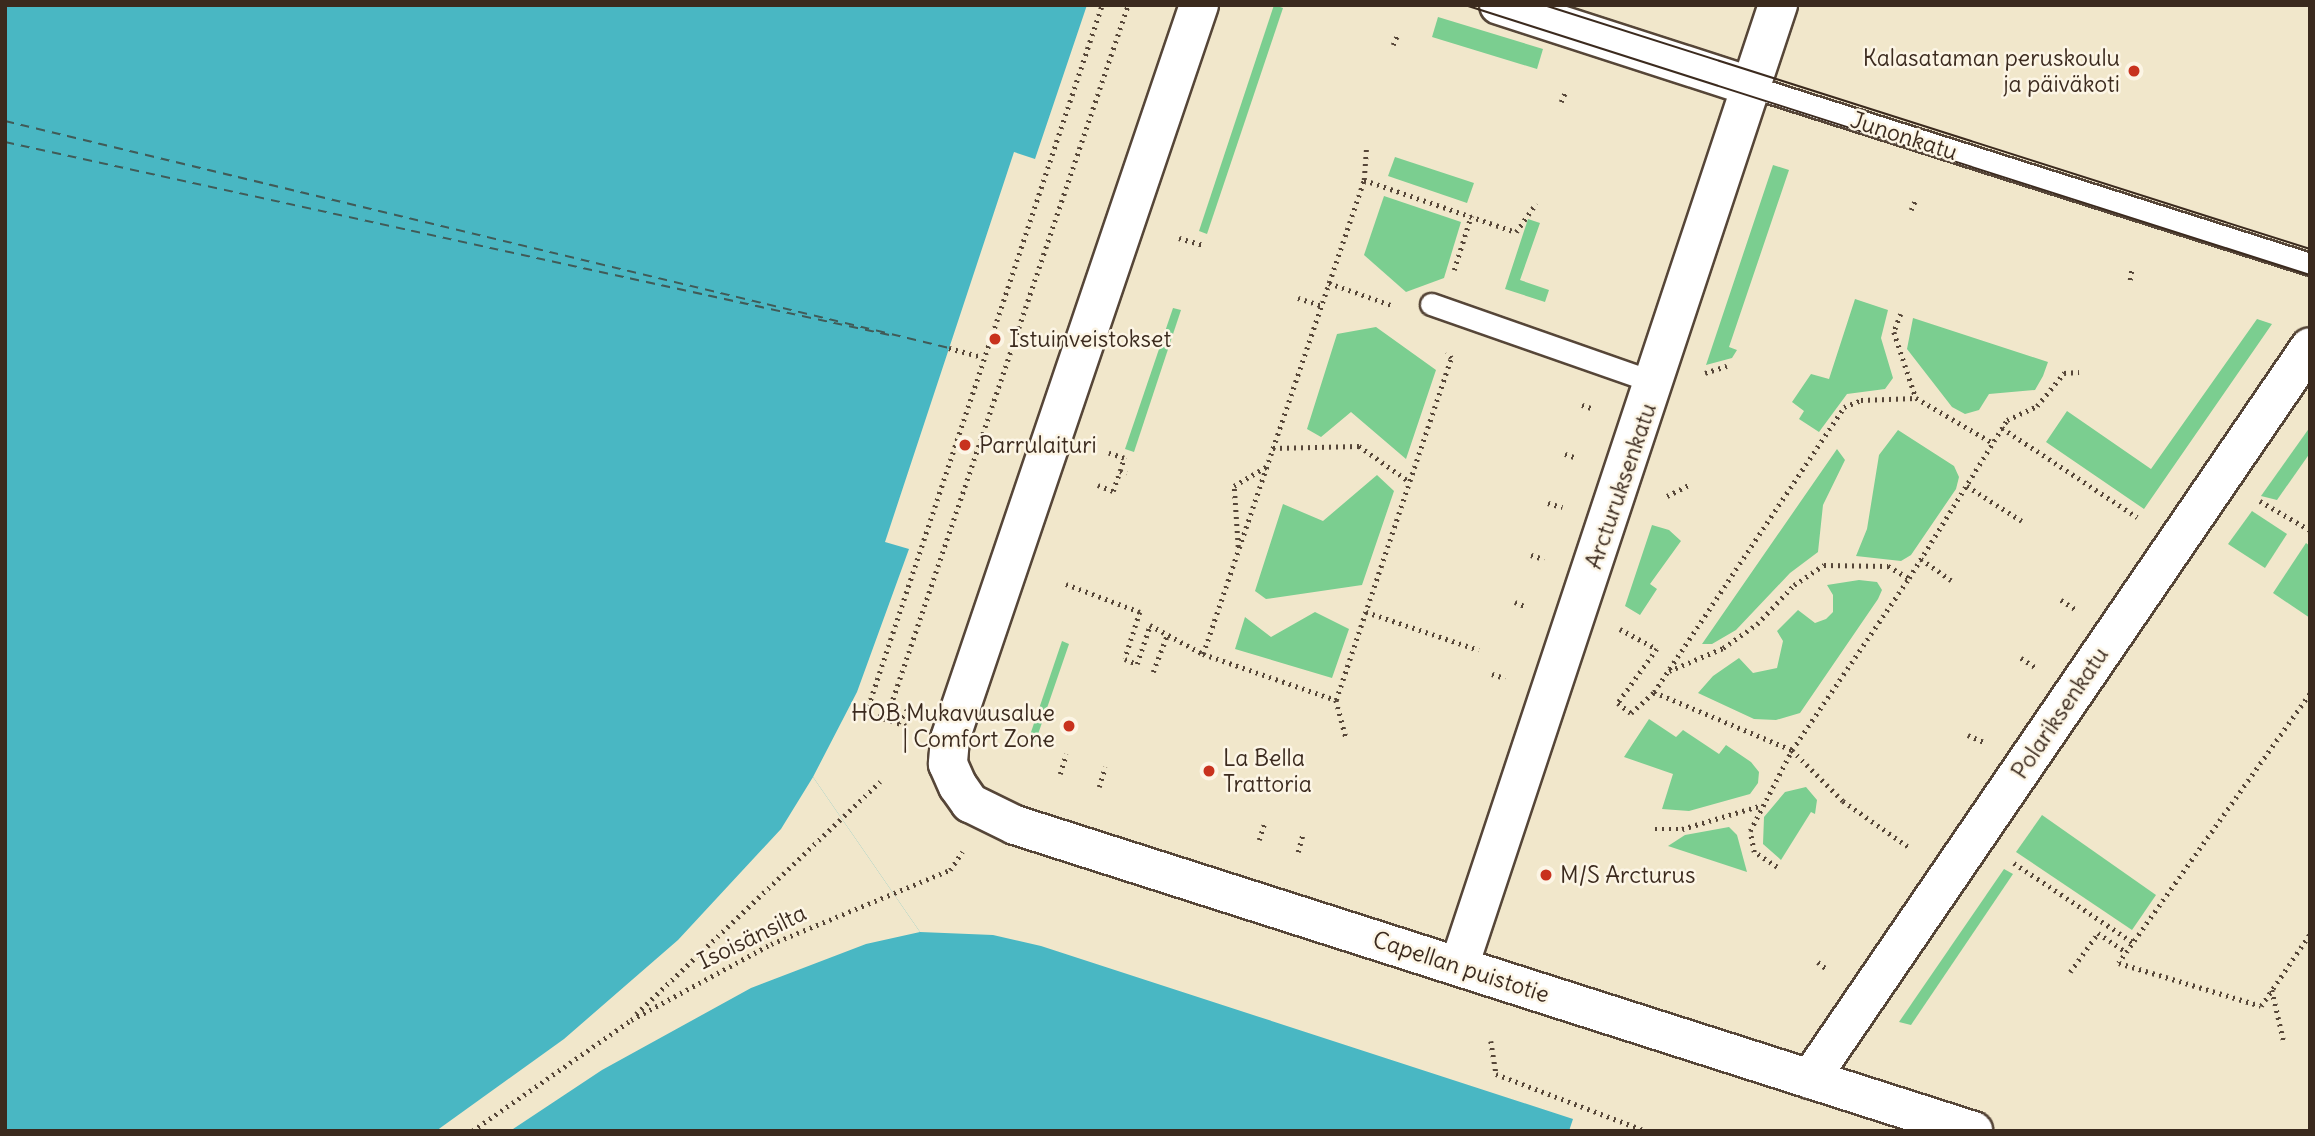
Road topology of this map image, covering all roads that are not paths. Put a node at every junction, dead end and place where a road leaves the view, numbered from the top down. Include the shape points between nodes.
1 (1199, 5) edge
2 (1499, 5) edge
3 (1778, 5) edge
4 (1753, 87) junction
5 (2310, 264) edge
6 (1431, 304) dead end
7 (2310, 347) edge
8 (1656, 383) junction
9 (1459, 966) junction
10 (1810, 1079) junction
11 (1973, 1131) edge

1 - 9 street, Capellan puistotie via 950,739 948,764 970,803 1015,825
2 - 4 street, Junonkatu
3 - 4 street, Arcturuksenkatu
4 - 5 lane, Junonkatu
4 - 8 street, Arcturuksenkatu
6 - 8 lane
7 - 10 street, Polariksenkatu
8 - 9 street, Arcturuksenkatu
9 - 10 street, Capellan puistotie
10 - 11 street, Capellan puistotie

